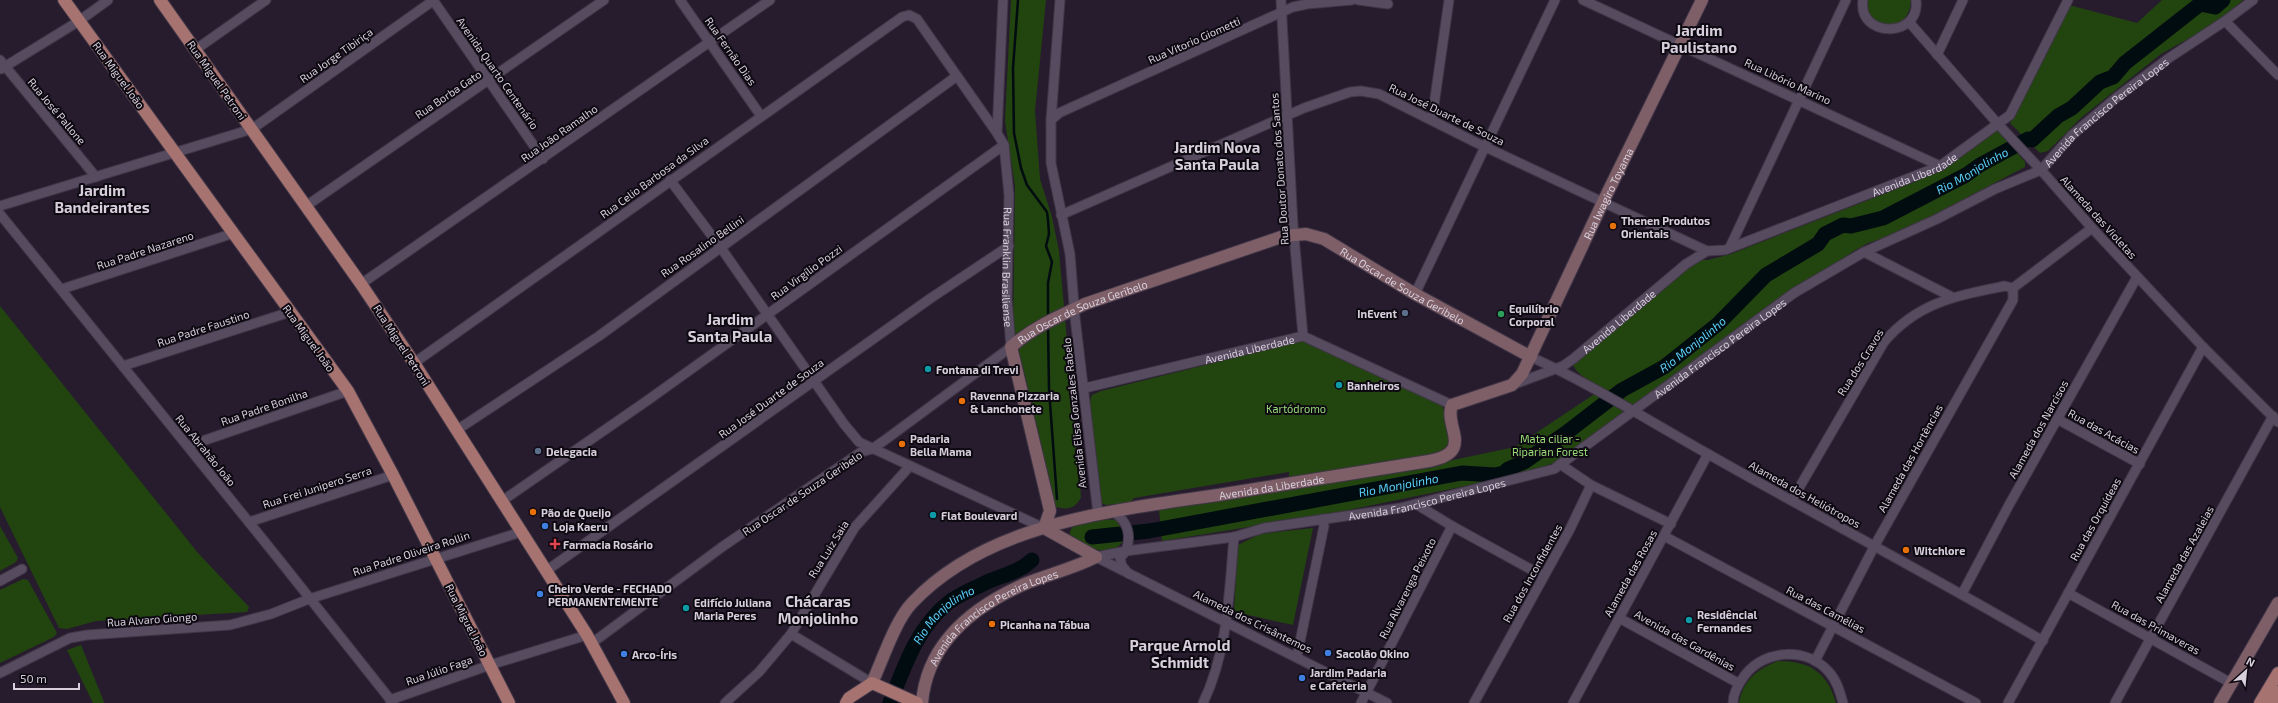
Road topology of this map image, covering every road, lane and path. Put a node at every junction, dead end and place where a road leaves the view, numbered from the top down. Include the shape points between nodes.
1 (64, 0) edge
2 (108, 0) edge
3 (160, 0) edge
4 (266, 0) edge
5 (434, 0) edge
6 (604, 0) edge
7 (680, 0) edge
8 (770, 0) edge
9 (1003, 0) edge
10 (1280, 0) edge
11 (1352, 0) edge
12 (1358, 0) edge
13 (1449, 0) edge
14 (1555, 0) edge
15 (1583, 0) edge
16 (1702, 0) edge
17 (1846, 0) edge
18 (1863, 0) edge
19 (1916, 0) edge
20 (1963, 0) edge
21 (2068, 0) edge
22 (2253, 0) edge
23 (1062, 1) edge
24 (1388, 4) dead end
25 (1281, 13) junction
26 (80, 21) junction
27 (2225, 21) junction
28 (1909, 22) junction
29 (710, 43) junction
30 (1680, 44) junction
31 (196, 50) junction
32 (1937, 55) junction
33 (2, 66) edge
34 (2278, 74) edge
35 (958, 76) junction
36 (488, 81) junction
37 (1799, 99) junction
38 (1287, 115) junction
39 (761, 116) junction
40 (1432, 119) junction
41 (1051, 120) junction
42 (1997, 123) junction
43 (252, 129) junction
44 (997, 133) junction
45 (1004, 145) junction
46 (1484, 146) junction
47 (174, 152) junction
48 (543, 159) junction
49 (1940, 166) junction
50 (2041, 170) junction
51 (96, 177) junction
52 (670, 180) junction
53 (1602, 202) junction
54 (0, 206) edge
55 (306, 206) junction
56 (0, 214) edge
57 (1061, 215) junction
58 (2092, 228) junction
59 (234, 233) junction
60 (1294, 234) junction
61 (1009, 246) junction
62 (1730, 247) junction
63 (721, 248) junction
64 (1707, 251) junction
65 (1864, 252) junction
66 (2137, 277) junction
67 (361, 284) junction
68 (2014, 288) junction
69 (62, 289) junction
70 (1415, 294) junction
71 (1952, 297) junction
72 (1075, 309) junction
73 (290, 312) junction
74 (766, 316) junction
75 (1303, 336) junction
76 (2204, 346) junction
77 (1011, 347) junction
78 (1531, 357) junction
79 (414, 363) junction
80 (123, 366) junction
81 (1556, 368) junction
82 (814, 382) junction
83 (1512, 385) junction
84 (1085, 388) junction
85 (348, 391) junction
86 (1452, 406) junction
87 (1633, 410) junction
88 (2057, 419) junction
89 (2275, 419) edge
90 (457, 430) junction
91 (188, 446) junction
92 (872, 449) junction
93 (1708, 454) junction
94 (1560, 464) junction
95 (2140, 464) junction
96 (910, 466) junction
97 (393, 475) junction
98 (1590, 485) junction
99 (1792, 500) junction
100 (502, 501) junction
101 (1416, 504) junction
102 (1115, 513) junction
103 (1098, 514) junction
104 (1323, 519) junction
105 (249, 522) junction
106 (1671, 524) junction
107 (1452, 526) junction
108 (1044, 528) junction
109 (521, 532) junction
110 (1234, 536) junction
111 (1664, 536) junction
112 (1875, 545) junction
113 (1126, 551) junction
114 (1096, 557) junction
115 (435, 558) junction
116 (22, 570) dead end
117 (546, 571) junction
118 (1129, 574) junction
119 (1543, 576) junction
120 (0, 581) edge
121 (2068, 593) junction
122 (1962, 594) junction
123 (309, 599) junction
124 (2278, 603) edge
125 (1619, 618) junction
126 (1227, 622) junction
127 (1833, 626) junction
128 (791, 634) junction
129 (2151, 638) junction
130 (590, 639) junction
131 (2043, 640) junction
132 (1297, 656) junction
133 (1815, 661) junction
134 (490, 665) junction
135 (0, 673) edge
136 (2278, 673) edge
137 (1738, 683) junction
138 (2231, 683) junction
139 (876, 685) junction
140 (1367, 692) junction
141 (2278, 692) edge
142 (391, 701) edge
143 (1576, 702) edge
144 (509, 703) edge
145 (624, 703) edge
146 (725, 703) edge
147 (846, 703) edge
148 (917, 703) edge
149 (922, 703) edge
150 (1203, 703) edge
151 (1361, 703) edge
152 (1387, 703) edge
153 (1474, 703) edge
154 (1732, 703) edge
155 (1843, 703) edge
156 (1976, 703) edge
157 (2008, 703) edge
158 (2115, 703) edge
159 (2220, 703) edge
160 (2260, 703) edge
161 (2273, 703) edge

1 - 26 main road, Rua Miguel João
2 - 26 street
3 - 31 main road, Rua Miguel Petroni
4 - 31 street
5 - 36 street, Avenida Quarto Centenário
5 - 43 street, Rua Jorge Tibiriça
6 - 36 street, Rua Borba Gato
7 - 29 street, Rua Fernão Dias
8 - 29 street, Rua João Ramalho
9 - 44 street
10 - 25 street, Rua Doutor Donato dos Santos
11 - 25 street, Rua Vitorio Giometti via 1307,4
12 - 24 street
13 - 40 street
14 - 46 street
15 - 30 street, Rua Libório Marino
16 - 30 street, Rua Iwagiro Toyama
17 - 37 street
18 - 28 street via 1865,14 1871,23 1880,28 1900,28
19 - 28 street via 1915,13
20 - 32 street
21 - 42 street, Avenida Liberdade via 2010,115
22 - 27 street, Avenida Francisco Pereira Lopes
23 - 41 street, Avenida Elisa Gonzales Rabelo
25 - 38 street, Rua Doutor Donato dos Santos
25 - 41 street, Rua Vitorio Giometti via 1059,113
26 - 33 street
26 - 47 main road, Rua Miguel João
27 - 34 street
27 - 50 street, Avenida Francisco Pereira Lopes via 2117,97 2072,135
28 - 32 street, Alameda das Violetas
29 - 39 street, Rua Fernão Dias
29 - 48 street, Rua João Ramalho
30 - 37 street, Rua Libório Marino
30 - 53 street, Rua Iwagiro Toyama
31 - 43 main road, Rua Miguel Petroni
32 - 42 street, Alameda das Violetas
33 - 51 street, Rua José Pallone
35 - 39 street, Rua Celio Barbosa da Silva via 917,19 909,15 902,17
35 - 44 street
35 - 63 street, Rua Rosalino Bellini
36 - 48 street, Avenida Quarto Centenário
36 - 55 street, Rua Borba Gato
37 - 49 street, Rua Libório Marino
37 - 62 street
38 - 40 street, Rua José Duarte de Souza via 1334,97 1361,91 1379,94
38 - 57 street, Rua José Duarte de Souza
38 - 60 street, Rua Doutor Donato dos Santos
39 - 52 street, Rua Celio Barbosa da Silva
40 - 46 street, Rua José Duarte de Souza
41 - 57 street, Avenida Elisa Gonzales Rabelo via 1053,178
42 - 49 street, Avenida Liberdade
42 - 50 street, Alameda das Violetas
43 - 47 street, Rua Jorge Tibiriça
43 - 55 main road, Rua Miguel Petroni
44 - 45 street
45 - 61 street, Rua Franklin Brasiliense via 1009,194
45 - 74 street, Rua Virgílio Pozzi
46 - 53 street, Rua José Duarte de Souza
46 - 70 street
47 - 51 street, Rua Jorge Tibiriça
47 - 59 main road, Rua Miguel João
48 - 67 street, Rua João Ramalho
49 - 62 street, Avenida Liberdade
50 - 58 street, Alameda das Violetas
50 - 65 street, Avenida Francisco Pereira Lopes via 1995,189 1938,220
51 - 54 street, Rua Jorge Tibiriça
52 - 63 street
52 - 79 street, Rua Celio Barbosa da Silva
53 - 64 street, Rua José Duarte de Souza
53 - 78 street, Rua Iwagiro Toyama
55 - 67 main road, Rua Miguel Petroni
56 - 69 street, Rua Abrahão João
57 - 72 street, Avenida Elisa Gonzales Rabelo via 1067,232
58 - 66 street, Alameda das Violetas
58 - 68 street
59 - 69 street, Rua Padre Nazareno
59 - 73 main road, Rua Miguel João
60 - 70 street, Rua Oscar de Souza Geribelo via 1324,239
60 - 72 street, Rua Oscar de Souza Geribelo
60 - 75 street, Rua Doutor Donato dos Santos
61 - 77 street, Rua Franklin Brasiliense via 1007,298
61 - 82 street, Rua José Duarte de Souza
62 - 64 street, Avenida Liberdade via 1725,250
63 - 74 street
63 - 90 street, Rua Rosalino Bellini via 599,336
64 - 81 street, Avenida Liberdade via 1670,276 1573,359
65 - 71 street
65 - 87 street, Avenida Francisco Pereira Lopes via 1794,293
66 - 76 street, Alameda das Violetas
66 - 88 street, Alameda dos Narcisos
67 - 79 main road, Rua Miguel Petroni
68 - 71 street, Rua dos Cravos via 2005,286
68 - 112 street, Alameda das Hortências via 2013,300
69 - 80 street, Rua Abrahão João
70 - 78 street, Rua Oscar de Souza Geribelo
71 - 99 street, Rua dos Cravos via 1921,310 1895,329 1884,342
72 - 77 street, Rua Oscar de Souza Geribelo via 1060,315
72 - 84 street, Avenida Elisa Gonzales Rabelo
73 - 80 street, Rua Padre Faustino
73 - 85 main road, Rua Miguel João
74 - 82 street
74 - 100 street, Rua Virgílio Pozzi
75 - 84 street, Avenida Liberdade
75 - 86 street, Avenida Liberdade
76 - 89 street, Alameda das Violetas
76 - 95 street, Rua das Orquídeas
77 - 92 street, Rua Oscar de Souza Geribelo via 1005,354
77 - 108 street, Rua Franklin Brasiliense via 1049,506 1050,512
78 - 81 street, Rua Oscar de Souza Geribelo
78 - 83 street, Rua Iwagiro Toyama via 1522,374
79 - 90 main road, Rua Miguel Petroni
80 - 91 street, Rua Abrahão João
81 - 83 street, Avenida Liberdade
81 - 87 street, Alameda dos Heliótropos
82 - 92 street via 859,442
82 - 117 street, Rua José Duarte de Souza
83 - 86 street, Avenida Liberdade
84 - 103 street, Avenida Elisa Gonzales Rabelo via 1088,440
85 - 91 street, Rua Padre Bonilha
85 - 97 main road, Rua Miguel João
86 - 102 street, Avenida da Liberdade via 1451,416 1456,437 1454,447 1439,459
87 - 93 street, Alameda dos Heliótropos
87 - 94 street, Avenida Francisco Pereira Lopes
88 - 95 street, Rua das Acácias
88 - 122 street, Alameda dos Narcisos
89 - 129 street, Alameda das Azaleias
90 - 100 main road, Rua Miguel Petroni
91 - 105 street, Rua Abrahão João
92 - 96 street via 884,452
92 - 130 street, Rua Oscar de Souza Geribelo via 861,452
93 - 99 street, Alameda dos Heliótropos
93 - 106 street, Alameda das Rosas
94 - 98 street
94 - 101 street, Avenida Francisco Pereira Lopes via 1542,473
95 - 121 street, Rua das Orquídeas
96 - 108 street
96 - 128 street, Rua Luiz Saia via 855,527
97 - 105 street, Rua Frei Junipero Serra
97 - 115 main road, Rua Miguel João
98 - 106 street
98 - 119 street, Rua dos Inconfidentes via 1570,529
99 - 112 street, Alameda dos Heliótropos
100 - 109 main road, Rua Miguel Petroni
101 - 104 street, Avenida Francisco Pereira Lopes
101 - 107 street
102 - 103 street, Avenida da Liberdade
102 - 113 street via 1126,523 1129,536
103 - 108 street, Avenida da Liberdade
104 - 110 street, Avenida Francisco Pereira Lopes via 1264,528
104 - 132 street via 1324,526
105 - 123 street, Rua Abrahão João
106 - 111 street, Alameda das Rosas
107 - 119 street
107 - 140 street, Rua Alvarenga Peixoto
108 - 114 street
108 - 139 street via 979,555 948,574 912,603 895,630
109 - 115 street, Rua Padre Oliveira Rollin
109 - 117 main road, Rua Miguel Petroni
110 - 113 street, Avenida Francisco Pereira Lopes
110 - 126 street
111 - 125 street, Alameda das Rosas
111 - 127 street, Rua das Camélias
112 - 122 street, Alameda dos Heliótropos
112 - 127 street, Alameda das Hortências
113 - 114 street, Avenida Francisco Pereira Lopes
113 - 118 street via 1120,558 1122,566
114 - 118 street, Alameda dos Crisântemos
114 - 149 street, Avenida Francisco Pereira Lopes via 1012,590 955,629 940,646 928,670
115 - 123 street, Rua Padre Oliveira Rollin
115 - 134 main road, Rua Miguel João
116 - 120 street
117 - 130 main road, Rua Miguel Petroni
118 - 126 street, Alameda dos Crisântemos
119 - 153 street, Rua dos Inconfidentes
121 - 129 street, Rua das Primaveras
121 - 131 street, Rua das Orquídeas
122 - 131 street, Alameda dos Heliótropos
123 - 135 street, Rua Alvaro Giongo via 271,614 230,625 70,638
123 - 142 street, Rua Abrahão João
124 - 138 street
125 - 137 street, Avenida das Gardênias
125 - 143 street, Alameda das Rosas
126 - 132 street, Alameda dos Crisântemos
126 - 150 street via 1211,686
127 - 133 street, Alameda das Hortências
127 - 156 street, Rua das Camélias
128 - 139 street
128 - 146 street, Rua Luiz Saia via 759,672
129 - 138 street, Rua das Primaveras
129 - 158 street, Alameda das Azaleias
130 - 134 street, Rua Júlio Faga
130 - 145 main road, Rua Miguel Petroni
131 - 157 street, Rua das Orquídeas
132 - 140 street, Alameda dos Crisântemos
133 - 137 street via 1799,655 1781,654 1764,659 1749,669
133 - 155 street via 1839,687
134 - 142 street, Rua Júlio Faga
134 - 144 main road, Rua Miguel João
136 - 160 main road
137 - 154 street
138 - 159 street
139 - 147 main road via 849,698
139 - 148 main road
140 - 151 street, Rua Alvarenga Peixoto
140 - 152 street, Alameda dos Crisântemos
141 - 161 main road

